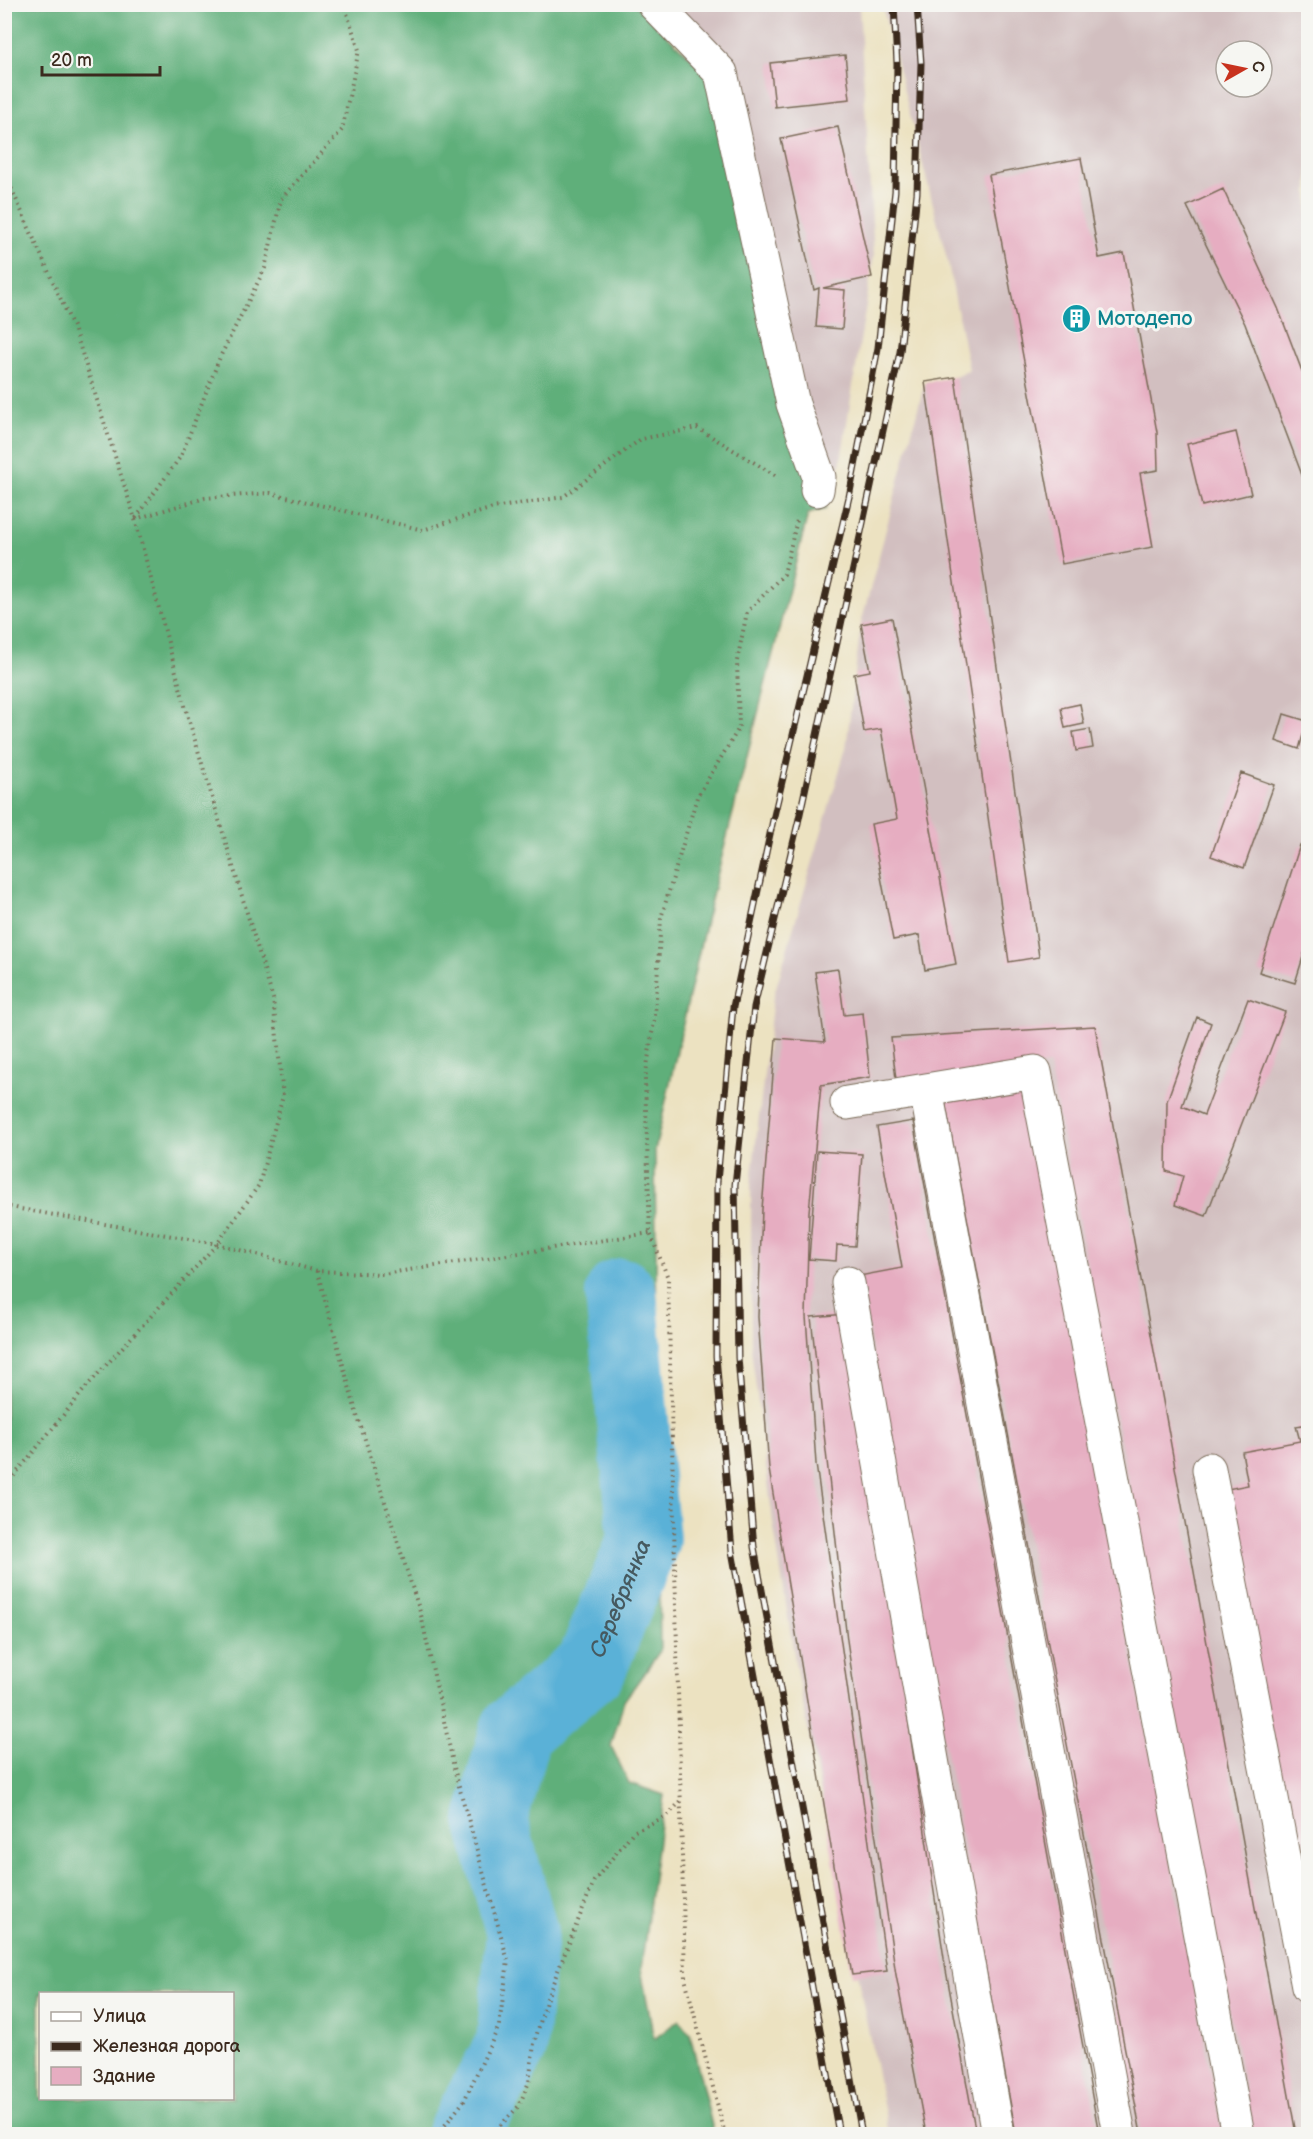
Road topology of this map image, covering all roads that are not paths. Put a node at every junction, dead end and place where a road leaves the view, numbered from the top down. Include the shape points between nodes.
1 (654, 4) edge
2 (817, 490) dead end
3 (926, 1090) junction
4 (847, 1102) dead end
5 (848, 1283) dead end
6 (1209, 1469) dead end
7 (1308, 1987) edge
8 (998, 2134) edge
9 (1119, 2134) edge
10 (1238, 2134) edge

1 - 2 lane via 721,73 793,404 819,477
3 - 4 lane
3 - 9 lane
3 - 10 lane via 1035,1072
5 - 8 lane
6 - 7 lane

